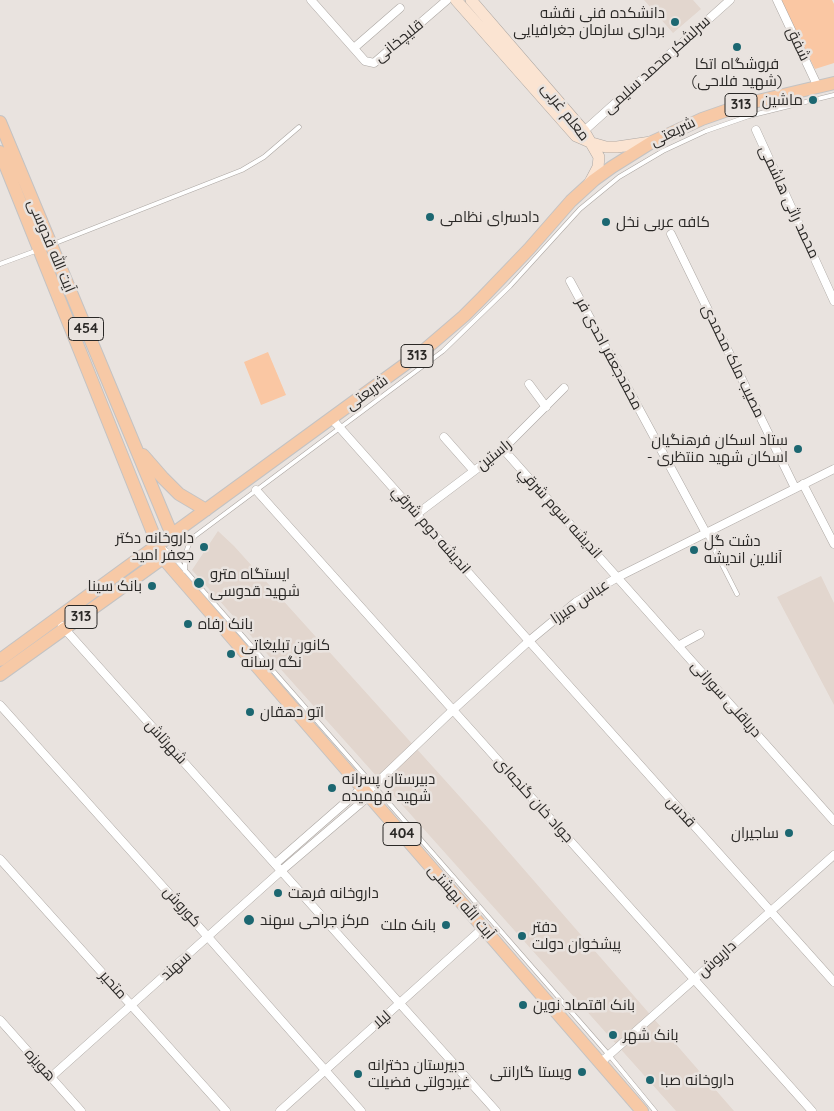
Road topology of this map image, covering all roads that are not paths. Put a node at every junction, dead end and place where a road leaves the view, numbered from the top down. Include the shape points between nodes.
1 (447, 0) edge
2 (456, 0) edge
3 (471, 0) edge
4 (730, 0) edge
5 (777, 0) edge
6 (313, 1) edge
7 (400, 8) dead end
8 (354, 48) junction
9 (528, 74) junction
10 (834, 83) edge
11 (818, 87) junction
12 (834, 95) edge
13 (0, 122) edge
14 (300, 127) dead end
15 (756, 130) dead end
16 (584, 131) junction
17 (652, 142) junction
18 (592, 144) junction
19 (0, 152) edge
20 (589, 185) junction
21 (671, 234) dead end
22 (45, 247) junction
23 (0, 264) edge
24 (570, 280) dead end
25 (834, 301) edge
26 (529, 384) dead end
27 (564, 388) dead end
28 (546, 407) junction
29 (336, 423) junction
30 (444, 437) dead end
31 (133, 442) junction
32 (503, 449) junction
33 (834, 469) edge
34 (474, 471) junction
35 (803, 484) junction
36 (252, 485) junction
37 (795, 488) junction
38 (206, 510) junction
39 (417, 514) junction
40 (706, 533) junction
41 (172, 536) junction
42 (834, 544) edge
43 (158, 545) junction
44 (163, 558) junction
45 (185, 571) junction
46 (618, 577) junction
47 (737, 594) dead end
48 (60, 624) junction
49 (700, 634) dead end
50 (528, 641) junction
51 (678, 646) junction
52 (0, 660) edge
53 (0, 675) edge
54 (0, 705) edge
55 (453, 710) junction
56 (368, 790) junction
57 (834, 821) edge
58 (834, 855) edge
59 (0, 859) edge
60 (275, 864) junction
61 (281, 871) junction
62 (771, 911) junction
63 (483, 928) junction
64 (208, 937) junction
65 (694, 979) junction
66 (834, 982) edge
67 (400, 1003) junction
68 (132, 1005) junction
69 (0, 1020) edge
70 (604, 1059) junction
71 (326, 1070) junction
72 (51, 1077) junction
73 (81, 1111) edge
74 (226, 1111) edge
75 (280, 1111) edge
76 (361, 1111) edge
77 (496, 1111) edge
78 (642, 1111) edge
79 (655, 1111) edge
80 (812, 1111) edge

1 - 8 street, قلیچخانی via 374,64 365,61
2 - 9 main road, معلم غربی
3 - 9 main road, معلم غربی
4 - 16 street, سرلشکر محمد سلیمی
5 - 11 street, شفق
6 - 8 street, قلیچخانی
7 - 8 street
9 - 16 main road, معلم غربی
9 - 18 main road, معلم غربی via 576,136
10 - 11 main road, شریعتی / 313
11 - 17 main road, شریعتی / 313 via 745,104
12 - 29 lane via 706,130 625,173 580,209 510,286 455,340 430,361
13 - 22 main road, آیت الله قدوسی / 454
14 - 22 lane via 264,157 242,170
15 - 25 street, محمد راثی هاشمی
16 - 18 main road, معلم غربی
17 - 18 main road via 617,147
17 - 20 main road, شریعتی / 313 via 612,166
18 - 20 main road via 600,161
19 - 22 main road, آیت الله قدوسی / 454
20 - 29 main road, شریعتی / 313 via 464,316
21 - 37 street, مصیب ملک محمدی
22 - 23 lane
22 - 31 main road, آیت الله قدوسی / 454
22 - 43 main road, آیت الله قدوسی / 454
24 - 40 street, محمدجعفر احدی فر
26 - 28 street
27 - 28 street, راستین
28 - 32 street, راستین
29 - 36 main road, شریعتی / 313
29 - 39 street, انديشه دوم شرقي
30 - 34 street
31 - 38 main road via 168,484
31 - 41 main road, آیت الله قدوسی / 454
32 - 34 street, راستین
32 - 46 street, اندیشه سوم شرقي
33 - 35 street, عباس میرزا
34 - 39 street, راستین
35 - 37 street, عباس میرزا
35 - 42 street
36 - 38 main road, شریعتی / 313
36 - 45 lane via 195,536 187,550
36 - 55 street, جواد خان گنجه‌ای
37 - 40 street, عباس میرزا
38 - 41 main road, شریعتی / 313
39 - 50 street, انديشه دوم شرقي
40 - 46 street, عباس میرزا
40 - 47 lane
41 - 43 main road, شریعتی / 313
43 - 44 main road, آیت الله قدوسی / 454
43 - 45 lane via 170,553
43 - 48 main road, شریعتی / 313
44 - 48 main road, شریعتی / 313
44 - 56 main road, آیت الله بهشتی / 404
45 - 56 lane
46 - 50 street, عباس میرزا via 576,602
46 - 51 street, دریاقلی سورانی
48 - 52 main road, شریعتی / 313
48 - 53 main road, شریعتی / 313
48 - 60 street, شهرتاش
49 - 51 street
50 - 55 street, عباس میرزا
50 - 62 street, قدس
51 - 57 street, دریاقلی سورانی
54 - 64 street, کوروش
55 - 56 street, عباس میرزا
55 - 65 street, جواد خان گنجه‌ای
56 - 60 street
56 - 61 street, سهند
56 - 63 main road, آیت الله بهشتی / 404
56 - 70 lane
58 - 62 street, داریوش
59 - 68 street, متحیر
60 - 61 street, شهرتاش
61 - 64 street, سهند
61 - 67 street
62 - 65 street, داریوش
62 - 66 street, قدس
63 - 67 street, لیلا
63 - 70 main road, آیت الله بهشتی / 404
64 - 68 street, سهند
64 - 71 street, کوروش
65 - 70 street, داریوش
65 - 80 street, جواد خان گنجه‌ای
67 - 71 street, لیلا
67 - 77 street
68 - 72 street, سهند
68 - 74 street, متحیر
69 - 72 street, هویزه
70 - 78 main road, آیت الله بهشتی / 404
70 - 79 lane
71 - 75 street, لیلا
71 - 76 street, کوروش
72 - 73 street, هویزه

